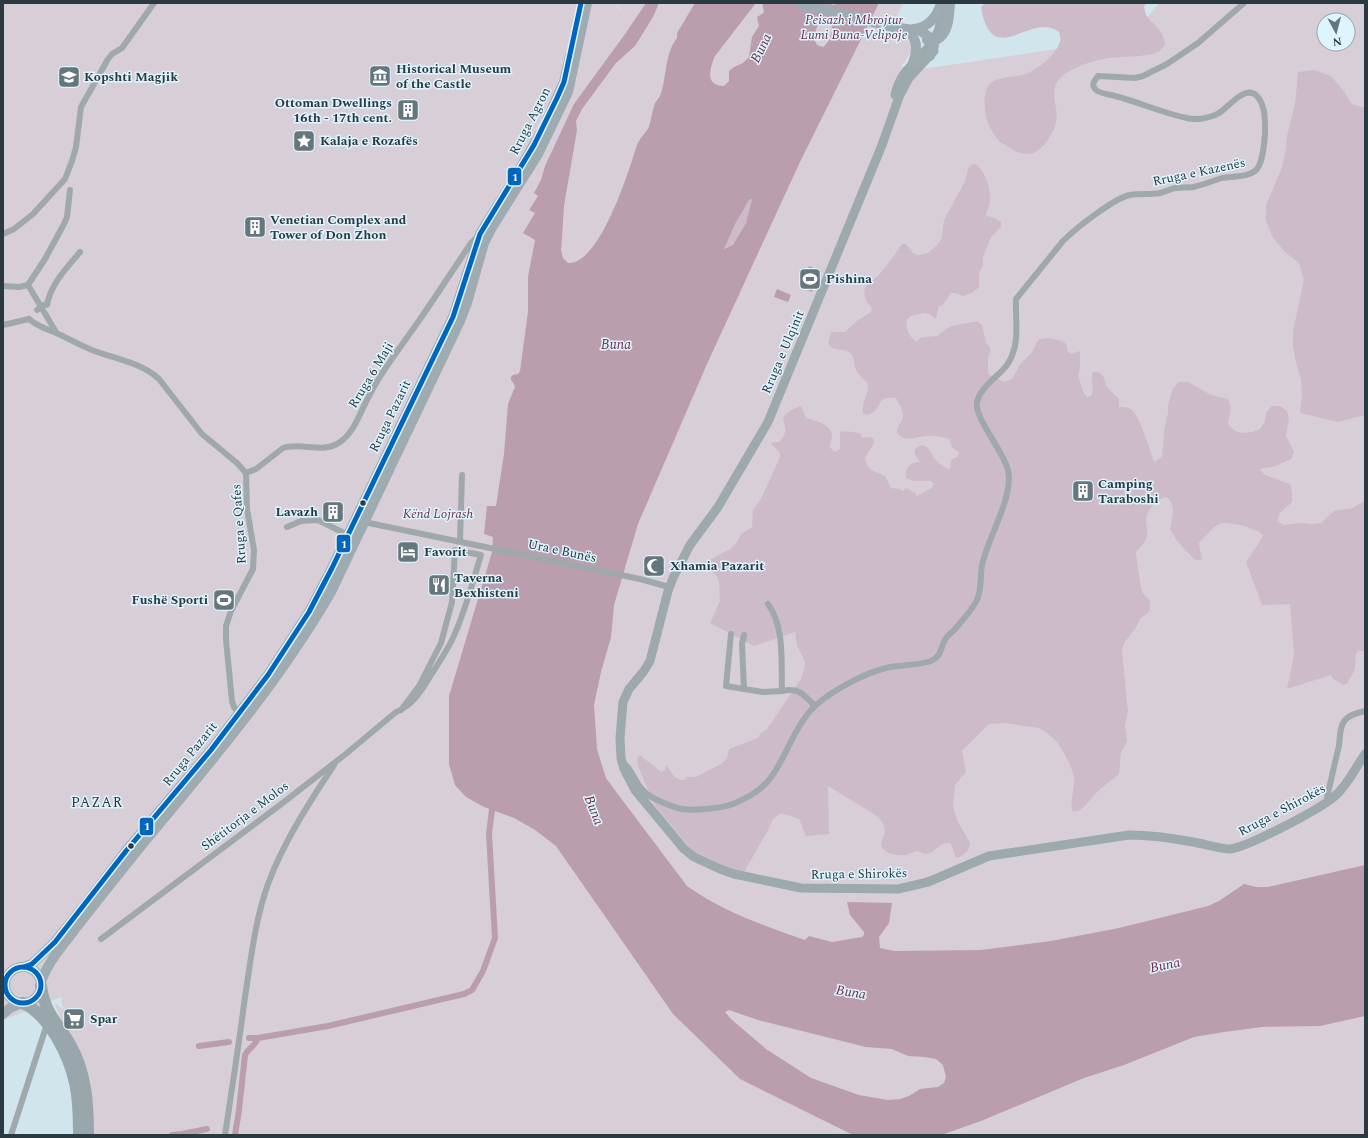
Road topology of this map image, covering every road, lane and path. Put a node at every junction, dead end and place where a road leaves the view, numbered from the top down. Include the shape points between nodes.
1 (154, 3) edge
2 (581, 3) edge
3 (587, 3) edge
4 (798, 3) edge
5 (941, 3) edge
6 (950, 3) edge
7 (1244, 3) edge
8 (912, 32) junction
9 (944, 34) junction
10 (934, 40) junction
11 (930, 56) junction
12 (913, 63) junction
13 (893, 112) junction
14 (70, 190) dead end
15 (3, 234) edge
16 (480, 234) junction
17 (80, 252) dead end
18 (28, 285) junction
19 (3, 286) edge
20 (467, 303) joint
21 (457, 309) joint
22 (29, 319) junction
23 (3, 325) edge
24 (56, 332) junction
25 (246, 473) junction
26 (462, 475) dead end
27 (364, 522) junction
28 (287, 527) dead end
29 (348, 535) junction
30 (460, 541) junction
31 (669, 587) junction
32 (768, 604) dead end
33 (732, 634) dead end
34 (744, 635) dead end
35 (744, 689) junction
36 (782, 691) junction
37 (816, 706) junction
38 (401, 710) junction
39 (1365, 711) edge
40 (239, 713) junction
41 (1365, 754) edge
42 (337, 760) junction
43 (622, 762) junction
44 (1329, 801) junction
45 (101, 939) dead end
46 (24, 967) junction
47 (41, 984) junction
48 (4, 993) edge
49 (23, 1003) junction
50 (3, 1014) edge
51 (50, 1021) junction
52 (11, 1135) edge
53 (80, 1135) edge
54 (88, 1135) edge
55 (225, 1135) edge

1 - 15 street via 122,48 108,59 81,106 76,147 65,179 33,214
2 - 16 main road, Rruga Agron via 561,90 534,145
3 - 20 main road, Rruga Agron via 568,92 538,154 484,243
4 - 8 main road
5 - 8 main road via 934,19
5 - 10 main road, Rruga e Ulqinit via 941,22
6 - 9 main road, Rruga e Ulqinit via 948,24
7 - 37 street, Rruga e Kazenës via 1198,43 1167,64 1134,78 1098,76 1093,84 1099,92 1189,119 1210,117 1219,113 1242,94 1253,93 1261,103 1264,116 1264,140 1257,168 1253,172 1192,187 1173,188 1161,193 1129,195 1105,208 1071,233 1053,251 1016,299 1017,336 1014,350 1006,365 983,390 977,403 978,414 1002,456 1009,479 1002,512 982,564 978,599 944,641 938,656 932,661 888,667 870,673 844,686
8 - 10 main road
8 - 12 main road via 917,49
9 - 10 main road
9 - 11 main road, Rruga e Ulqinit
10 - 11 main road
10 - 12 main road, Rruga e Ulqinit
11 - 13 main road, Rruga e Ulqinit via 906,82
12 - 13 main road, Rruga e Ulqinit via 898,84
13 - 31 main road, Rruga e Ulqinit via 882,145 768,422 718,507 690,545
14 - 18 street via 64,224
16 - 21 main road, Rruga Agron
16 - 25 street, Rruga 6 Maji via 385,369 347,437 323,448 284,448 256,469
17 - 22 street, bridge via 54,285 45,305
18 - 19 street
18 - 24 street
20 - 27 main road, Rruga Pazarit
21 - 29 main road, Rruga Pazarit
22 - 23 street
22 - 24 street, Rruga e Qafes via 44,329
24 - 25 street, Rruga e Qafes via 93,350 136,364 154,374 202,434 238,463
25 - 40 street, Rruga e Qafes via 247,509 254,564 231,611 226,633 232,701
26 - 30 street
27 - 30 street, Ura e Bunës
27 - 47 main road, Rruga Pazarit via 331,592 277,677 195,782 98,899 49,963
28 - 29 street via 318,520
29 - 40 main road, Rruga Pazarit via 309,612
30 - 31 street, Ura e Bunës
31 - 43 main road, Rruga e Shirokës via 650,661 628,689 623,702 620,728
32 - 36 street via 774,612 780,632
33 - 35 street via 726,686
34 - 35 street
35 - 36 street
36 - 37 street via 789,689 800,692
37 - 43 street, Rruga e Kazenës via 804,720 771,777 758,790 733,804 684,810 666,804 641,790 628,766
38 - 38 street, Shëtitorja e Molos via 414,701 421,692 452,641 481,555 455,550 452,602 441,643 419,686
38 - 42 street, Shëtitorja e Molos
39 - 44 street via 1352,715 1342,725
40 - 46 main road, Rruga Pazarit via 55,942 32,964
41 - 44 main road, Rruga e Shirokës via 1343,788
42 - 45 street, Shëtitorja e Molos
42 - 55 street via 278,858 259,913
43 - 44 main road, Rruga e Shirokës via 635,790 684,849 694,857 734,874 806,889 904,888 928,882 989,856 1129,836 1163,837 1222,848 1236,848
46 - 47 main road via 38,974
46 - 48 main road via 17,968 8,976
47 - 49 main road via 40,992 35,999
47 - 51 highway
48 - 49 main road
49 - 50 main road
49 - 51 highway
51 - 52 street
51 - 53 highway via 76,1084
51 - 54 highway via 70,1045 81,1071 85,1085

